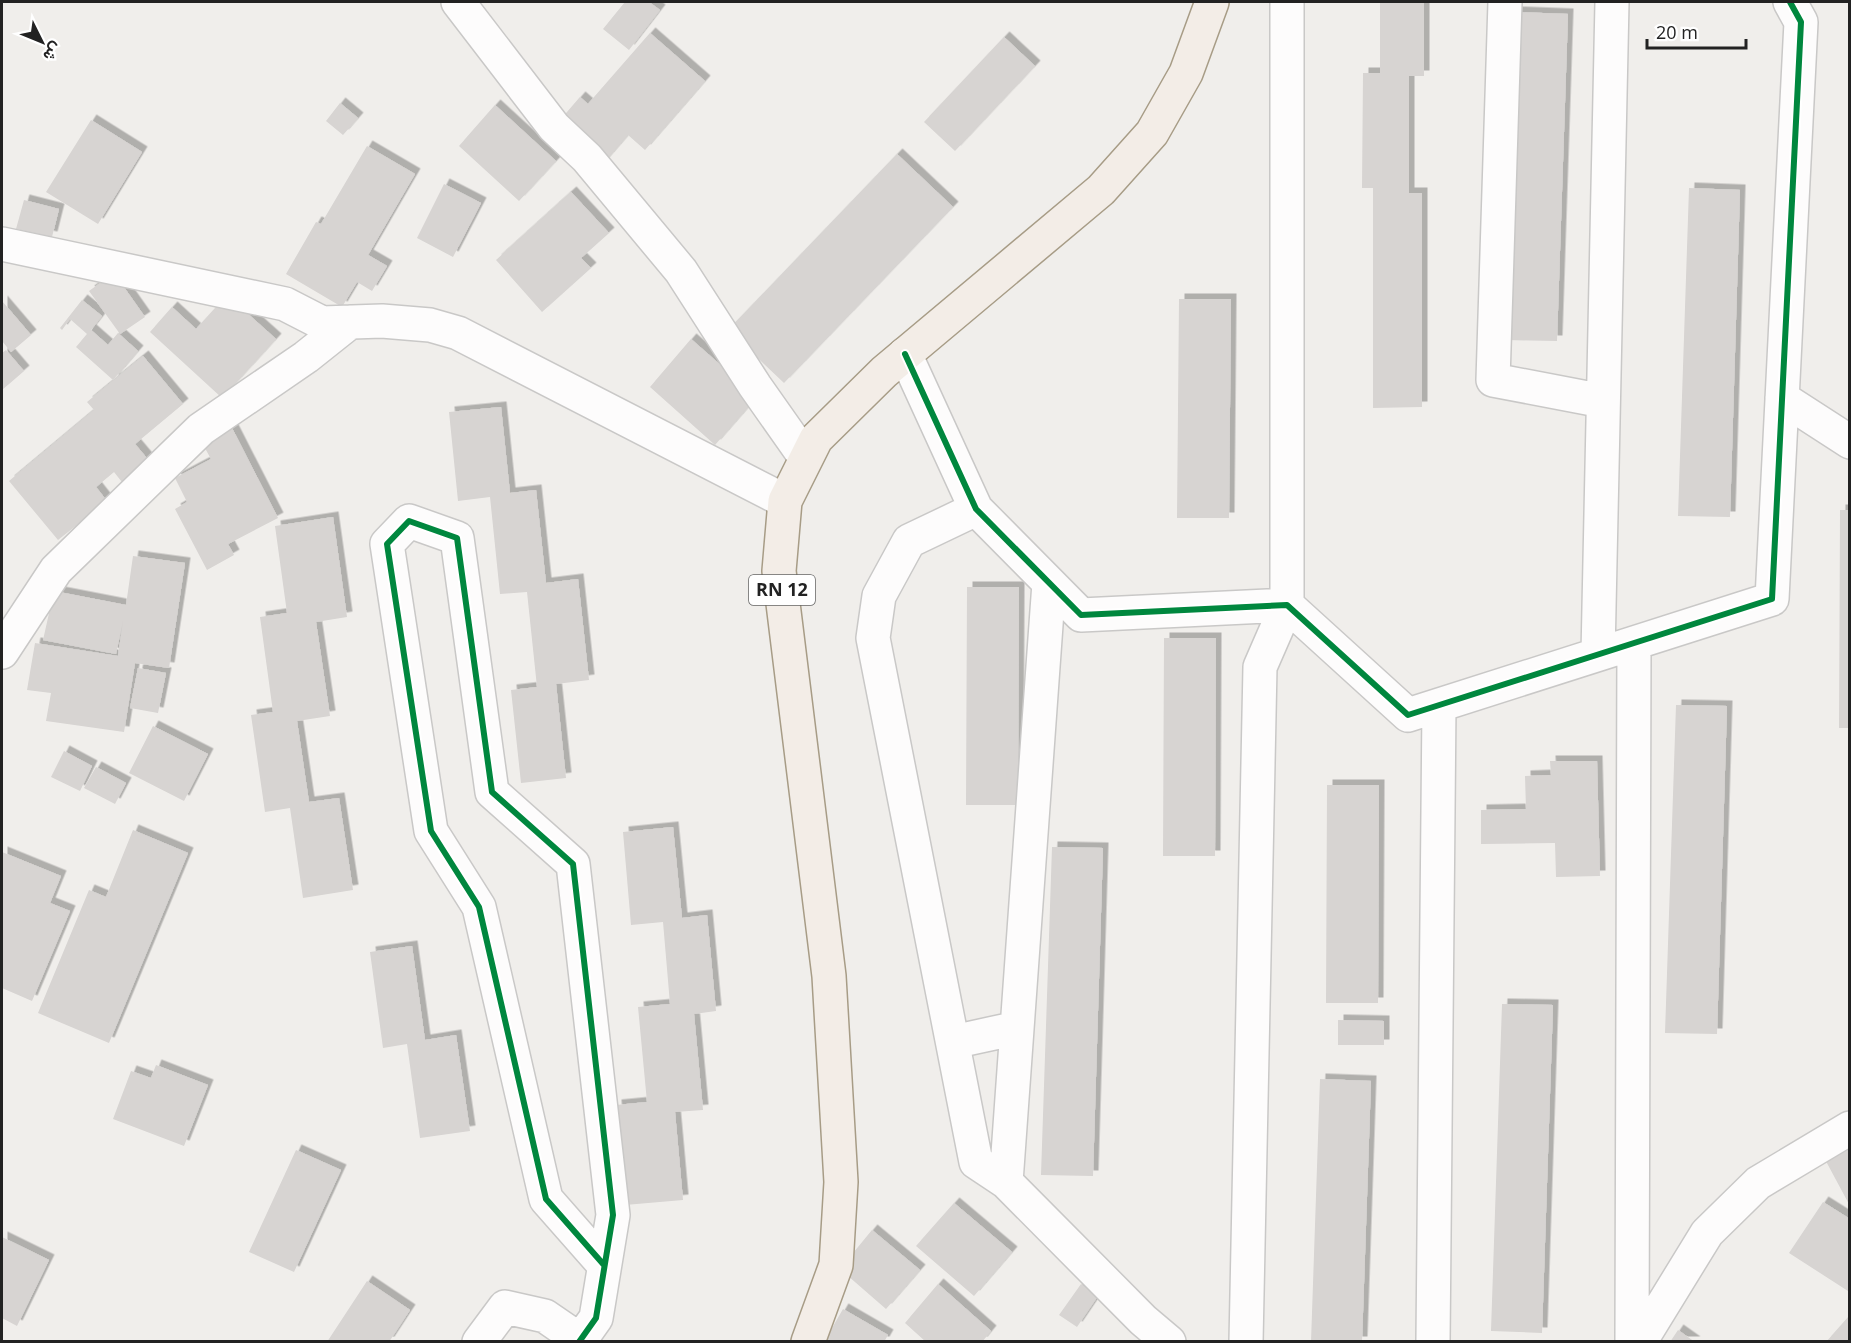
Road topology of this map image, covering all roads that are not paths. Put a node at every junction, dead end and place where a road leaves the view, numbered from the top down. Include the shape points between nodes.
1 (458, 2) edge
2 (1212, 2) edge
3 (1287, 2) edge
4 (1505, 2) edge
5 (1611, 2) edge
6 (1790, 2) edge
7 (2, 244) edge
8 (350, 322) junction
9 (905, 354) junction
10 (1782, 398) junction
11 (1603, 401) junction
12 (1850, 442) edge
13 (805, 457) junction
14 (785, 501) junction
15 (976, 509) junction
16 (1049, 583) junction
17 (1287, 605) junction
18 (1634, 643) junction
19 (2, 652) edge
20 (1598, 654) junction
21 (1439, 705) junction
22 (1017, 1028) junction
23 (952, 1042) junction
24 (1850, 1128) edge
25 (1006, 1182) junction
26 (604, 1265) junction
27 (479, 1341) edge
28 (579, 1341) edge
29 (808, 1341) edge
30 (1169, 1341) edge
31 (1246, 1341) edge
32 (1433, 1341) edge
33 (1632, 1341) edge
34 (1640, 1341) edge

1 - 13 street via 554,127 587,158 681,271
2 - 9 main road, RN 12 via 1186,73 1152,132 1101,190
3 - 17 street
4 - 11 street via 1493,380
5 - 11 street
6 - 10 street via 1801,22
7 - 8 street via 285,304 322,322
8 - 14 street via 430,325 458,333
8 - 19 street via 201,429 56,570
9 - 13 main road, RN 12 via 816,438
9 - 15 street
10 - 12 street
10 - 18 street via 1772,599
11 - 20 street
13 - 14 main road, RN 12
14 - 29 main road, RN 12 via 779,571 829,976 841,1182 836,1264
15 - 16 street
15 - 23 street via 909,541 879,596 873,638
16 - 17 street via 1081,615
16 - 22 street
17 - 21 street via 1408,715
17 - 31 street via 1260,667
18 - 20 street
18 - 33 street
20 - 21 street
21 - 32 street
22 - 23 street
22 - 25 street
23 - 25 street via 976,1162
24 - 34 street via 1758,1183 1707,1233
25 - 30 street via 1143,1320
26 - 26 street via 613,1215 573,864 492,792 457,538 408,521 387,544 431,831 479,907 546,1199
26 - 28 street via 596,1318
27 - 28 street via 505,1306 545,1316

